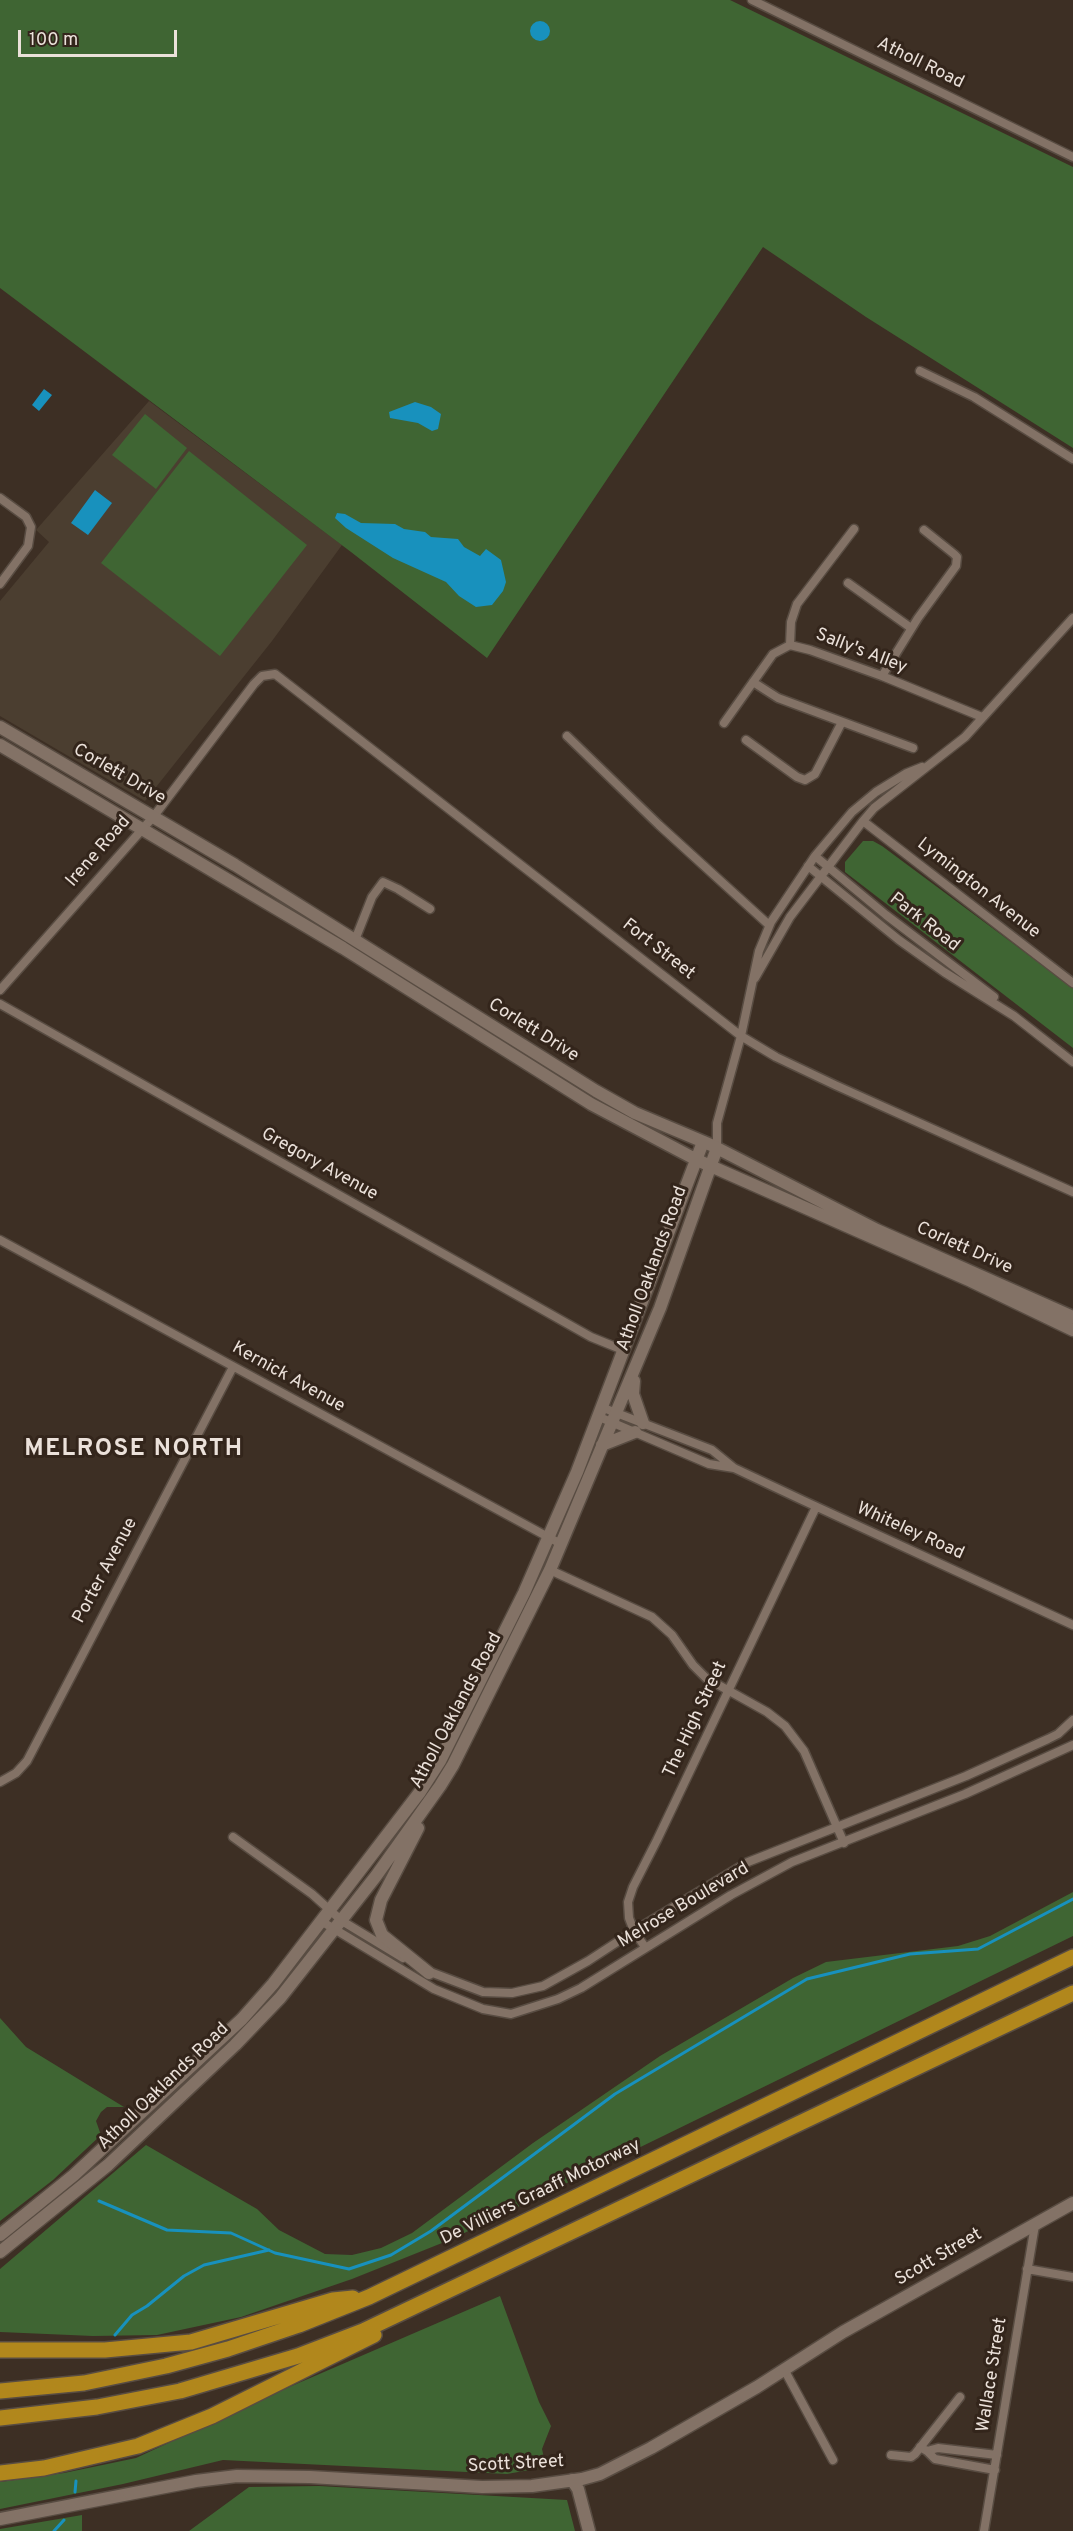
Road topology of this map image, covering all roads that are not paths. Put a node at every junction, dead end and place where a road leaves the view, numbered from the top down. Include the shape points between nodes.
1 (752, 0) edge
2 (1073, 157) edge
3 (920, 371) dead end
4 (1073, 459) edge
5 (0, 498) edge
6 (854, 529) dead end
7 (924, 530) dead end
8 (848, 583) dead end
9 (0, 584) edge
10 (1073, 618) edge
11 (912, 628) junction
12 (790, 645) junction
13 (262, 676) joint
14 (882, 676) junction
15 (753, 682) junction
16 (982, 717) junction
17 (842, 722) junction
18 (724, 723) dead end
19 (0, 727) edge
20 (567, 736) dead end
21 (746, 740) dead end
22 (0, 746) edge
23 (913, 748) dead end
24 (934, 762) junction
25 (154, 816) junction
26 (863, 821) junction
27 (142, 829) junction
28 (814, 856) junction
29 (808, 866) junction
30 (829, 867) junction
31 (822, 876) junction
32 (430, 909) dead end
33 (769, 925) junction
34 (355, 940) junction
35 (755, 978) junction
36 (1073, 983) edge
37 (0, 990) edge
38 (0, 1004) edge
39 (1014, 1016) junction
40 (741, 1036) junction
41 (1073, 1062) edge
42 (717, 1123) junction
43 (703, 1142) junction
44 (717, 1148) junction
45 (697, 1160) junction
46 (710, 1165) junction
47 (1073, 1192) edge
48 (0, 1240) edge
49 (674, 1273) junction
50 (647, 1292) junction
51 (1073, 1317) edge
52 (1073, 1330) edge
53 (623, 1350) junction
54 (233, 1367) junction
55 (636, 1368) junction
56 (599, 1412) junction
57 (614, 1417) junction
58 (639, 1427) junction
59 (602, 1445) junction
60 (734, 1468) junction
61 (816, 1507) junction
62 (548, 1538) junction
63 (561, 1544) junction
64 (550, 1570) junction
65 (1073, 1625) edge
66 (729, 1691) junction
67 (1073, 1720) edge
68 (1073, 1745) edge
69 (0, 1782) edge
70 (429, 1802) junction
71 (837, 1826) junction
72 (233, 1837) dead end
73 (844, 1843) junction
74 (329, 1910) junction
75 (321, 1921) junction
76 (338, 1926) junction
77 (634, 1931) junction
78 (645, 1947) junction
79 (1073, 1957) edge
80 (429, 1972) junction
81 (1073, 1993) edge
82 (1073, 2203) edge
83 (1035, 2224) junction
84 (0, 2235) edge
85 (0, 2252) edge
86 (1028, 2269) junction
87 (1073, 2277) edge
88 (369, 2297) junction
89 (423, 2304) junction
90 (1, 2350) edge
91 (785, 2371) junction
92 (0, 2391) edge
93 (960, 2397) dead end
94 (0, 2418) edge
95 (924, 2449) junction
96 (891, 2455) dead end
97 (997, 2455) junction
98 (833, 2460) dead end
99 (995, 2470) junction
100 (0, 2472) edge
101 (577, 2483) junction
102 (0, 2519) edge
103 (589, 2531) edge
104 (984, 2531) edge

1 - 2 street, Atholl Road
3 - 4 street via 974,397
5 - 9 street via 26,517 31,527 28,546
6 - 12 street via 797,604
7 - 11 street via 954,554 957,562
8 - 11 street
10 - 16 street, Atholl Oaklands Road
11 - 14 street
12 - 14 street, Sally's Alley
12 - 15 street, Sally's Alley via 773,654
13 - 25 street, Irene Road
13 - 40 street, Fort Street via 275,674 282,678
14 - 16 street, Sally's Alley
15 - 17 street via 778,698
15 - 18 street, Sally's Alley
16 - 24 street, Atholl Oaklands Road via 954,748
17 - 21 street via 815,774 804,780
17 - 23 street
19 - 25 street, Corlett Drive
20 - 33 street
22 - 27 street, Corlett Drive
24 - 26 street, Atholl Oaklands Road
24 - 28 street, Atholl Oaklands Road via 907,773 865,800
25 - 27 street, Irene Road
25 - 34 street, Corlett Drive
26 - 30 street, Atholl Oaklands Road
26 - 36 street, Lymington Avenue
27 - 37 street, Irene Road
27 - 45 street, Corlett Drive via 343,948 591,1104
28 - 29 street, Atholl Oaklands Road
28 - 30 street, Park Road
29 - 31 street, Park Road
29 - 33 street, Atholl Oaklands Road
30 - 31 street, Atholl Oaklands Road
30 - 39 street, Park Road
31 - 35 street, Atholl Oaklands Road via 790,917
31 - 39 street, Park Road via 906,945
32 - 34 street via 383,882 372,897
33 - 35 street, Atholl Oaklands Road via 759,951
34 - 43 street, Corlett Drive via 596,1091 649,1121
35 - 40 street, Atholl Oaklands Road
38 - 53 street, Gregory Avenue via 591,1337
39 - 41 street, Park Road
40 - 42 street, Atholl Oaklands Road
40 - 47 street, Fort Street via 835,1085
42 - 43 street, Atholl Oaklands Road
42 - 44 street, Atholl Oaklands Road
43 - 44 street, Corlett Drive
43 - 45 street, Atholl Oaklands Road
44 - 46 street, Atholl Oaklands Road
44 - 51 street, Corlett Drive via 877,1230
45 - 46 street, Corlett Drive
45 - 50 street, Atholl Oaklands Road
46 - 49 street, Atholl Oaklands Road
46 - 52 street, Corlett Drive
48 - 54 street, Kernick Avenue
49 - 50 street via 663,1277
49 - 55 street, Atholl Oaklands Road
50 - 53 street, Atholl Oaklands Road
53 - 56 street, Atholl Oaklands Road
54 - 62 street, Kernick Avenue
54 - 69 street, Porter Avenue via 27,1761
55 - 57 street, Atholl Oaklands Road
55 - 58 street via 633,1395
56 - 57 street, Whiteley Road
56 - 62 street, Atholl Oaklands Road
57 - 58 street, Whiteley Road
57 - 59 street, Atholl Oaklands Road
58 - 59 street
58 - 60 street, Whiteley Road via 709,1464
58 - 60 street, Whiteley Road via 712,1450
59 - 63 street, Atholl Oaklands Road
60 - 61 street, Whiteley Road
61 - 65 street, Whiteley Road
61 - 66 street, The High Street
62 - 63 street, Kernick Avenue
62 - 74 street, Atholl Oaklands Road via 440,1761
63 - 64 street, Atholl Oaklands Road
64 - 66 street via 652,1617 672,1635 699,1672
64 - 70 street, Atholl Oaklands Road via 453,1765
66 - 71 street via 773,1716 797,1739
66 - 77 street, The High Street via 633,1887 628,1912
67 - 71 street, Melrose Boulevard via 1058,1734 966,1776
68 - 73 street, Melrose Boulevard
70 - 76 street, Atholl Oaklands Road
70 - 80 street via 381,1900 376,1920 382,1935
71 - 73 street
71 - 77 street, Melrose Boulevard via 741,1866
72 - 74 street, Melrose Boulevard
73 - 78 street, Melrose Boulevard via 755,1881
74 - 75 street, Atholl Oaklands Road
74 - 76 street, Melrose Boulevard
75 - 76 street, Melrose Boulevard
75 - 84 street, Atholl Oaklands Road via 242,2019 74,2175
76 - 78 street, Melrose Boulevard via 434,1989 483,2009 511,2014 580,1988
76 - 80 street, Melrose Boulevard
76 - 85 street, Atholl Oaklands Road via 280,1998 235,2045 108,2165
77 - 78 street, The High Street
77 - 80 street, Melrose Boulevard via 554,1981 521,1992 483,1992
79 - 88 highway, De Villiers Graaff Motorway
81 - 89 highway
82 - 83 street, Scott Street
83 - 86 street, Wallace Street
83 - 91 street, Scott Street via 843,2332
86 - 87 street
86 - 97 street, Wallace Street
88 - 90 highway via 333,2300 191,2342 105,2350
88 - 92 highway, De Villiers Graaff Motorway via 299,2325 166,2366 84,2383
89 - 94 highway via 298,2356 180,2391 97,2407
89 - 100 highway via 345,2351 176,2432 112,2454 44,2468
91 - 98 street
91 - 101 street, Scott Street via 651,2448
93 - 95 street
95 - 96 street via 911,2457
95 - 97 street
95 - 99 street via 935,2459
97 - 99 street, Wallace Street
99 - 104 street, Wallace Street
101 - 102 street, Scott Street via 482,2487 237,2476
101 - 103 street

